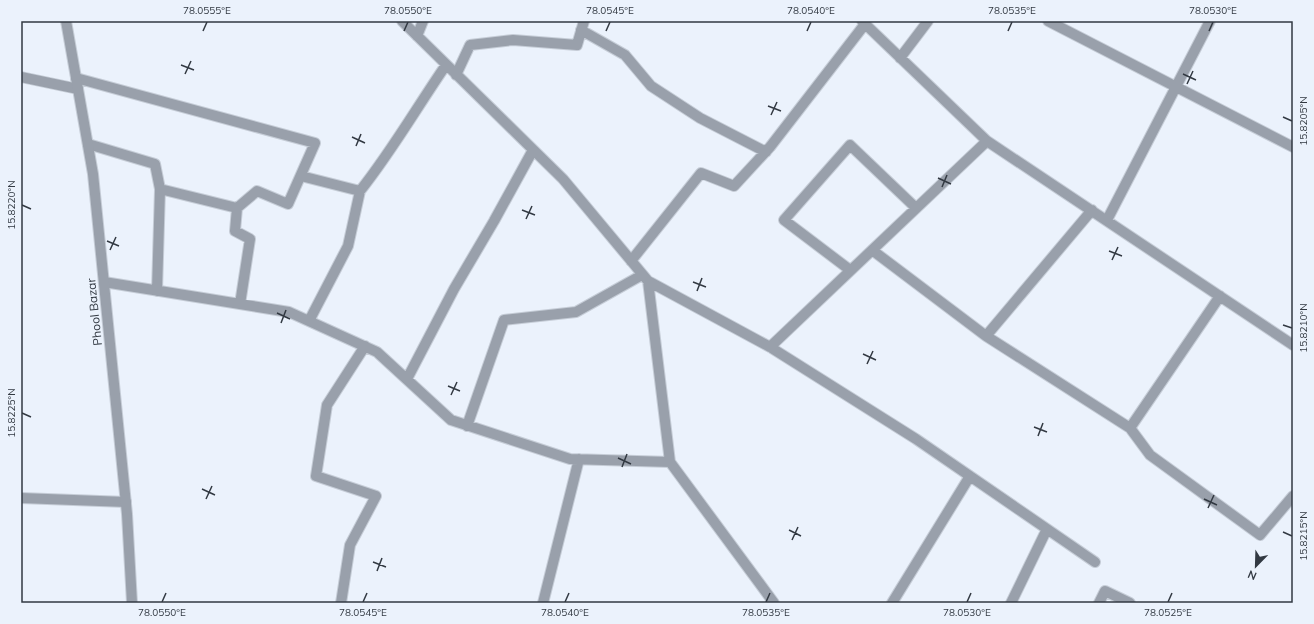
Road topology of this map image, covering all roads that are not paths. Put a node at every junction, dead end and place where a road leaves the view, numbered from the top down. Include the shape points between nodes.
1 (66, 21) edge
2 (402, 21) edge
3 (423, 21) edge
4 (928, 21) edge
5 (1048, 21) edge
6 (1210, 21) edge
7 (863, 23) edge
8 (583, 26) edge
9 (417, 36) junction
10 (900, 58) junction
11 (446, 65) junction
12 (456, 75) junction
13 (21, 77) edge
14 (76, 78) junction
15 (1176, 87) junction
16 (78, 89) junction
17 (987, 141) junction
18 (88, 144) junction
19 (1293, 147) edge
20 (533, 150) junction
21 (766, 152) junction
22 (301, 176) junction
23 (160, 189) junction
24 (360, 191) junction
25 (237, 208) junction
26 (916, 208) junction
27 (1092, 210) junction
28 (1107, 220) junction
29 (872, 250) junction
30 (631, 261) junction
31 (850, 270) junction
32 (645, 278) junction
33 (104, 282) junction
34 (157, 290) junction
35 (1220, 296) junction
36 (240, 304) junction
37 (309, 321) junction
38 (986, 336) junction
39 (1293, 345) edge
40 (365, 346) junction
41 (770, 347) junction
42 (407, 379) junction
43 (467, 426) junction
44 (1130, 428) junction
45 (579, 459) junction
46 (670, 462) junction
47 (970, 476) junction
48 (1293, 496) edge
49 (21, 498) edge
50 (126, 502) junction
51 (1047, 529) junction
52 (1095, 562) dead end
53 (132, 603) edge
54 (341, 603) edge
55 (543, 603) edge
56 (774, 603) edge
57 (892, 603) edge
58 (1011, 603) edge
59 (1099, 603) edge
60 (1130, 603) edge

1 - 14 street, Phool Bazar
2 - 9 street
3 - 9 street
4 - 10 street
5 - 15 street
6 - 15 street
7 - 10 street
7 - 21 street
8 - 12 street via 577,44 513,40 470,45
8 - 21 street via 625,55 651,86 700,118
9 - 11 street
10 - 17 street
11 - 12 street
11 - 24 street via 396,142
12 - 20 street
13 - 16 street
14 - 16 street, Phool Bazar
14 - 22 street via 315,142
15 - 19 street
15 - 28 street
16 - 18 street, Phool Bazar
17 - 26 street
17 - 27 street
18 - 23 street via 155,164
18 - 33 street, Phool Bazar
20 - 30 street via 563,179
20 - 42 street via 454,289
21 - 30 street via 734,186 701,174
22 - 24 street
22 - 25 street via 288,204 257,191
23 - 25 street
23 - 34 street
24 - 37 street via 348,246
25 - 36 street via 235,231 250,239
26 - 29 street
26 - 31 street via 850,145 784,220
27 - 28 street
27 - 38 street
28 - 35 street
29 - 31 street
29 - 38 street
30 - 32 street
31 - 41 street
32 - 41 street
32 - 43 street via 576,312 504,320
32 - 46 street
33 - 34 street
33 - 50 street, Phool Bazar
34 - 36 street
35 - 39 street
35 - 44 street
36 - 37 street via 289,312
37 - 40 street
38 - 44 street
40 - 42 street via 378,352
40 - 54 street via 326,405 316,476 376,496 350,545
41 - 47 street
42 - 43 street via 451,420
43 - 45 street via 570,459
44 - 48 street via 1150,455 1260,535
45 - 46 street
45 - 55 street
46 - 56 street
47 - 51 street
47 - 57 street
49 - 50 street
50 - 53 street, Phool Bazar
51 - 52 street
51 - 58 street
59 - 60 street via 1105,591

